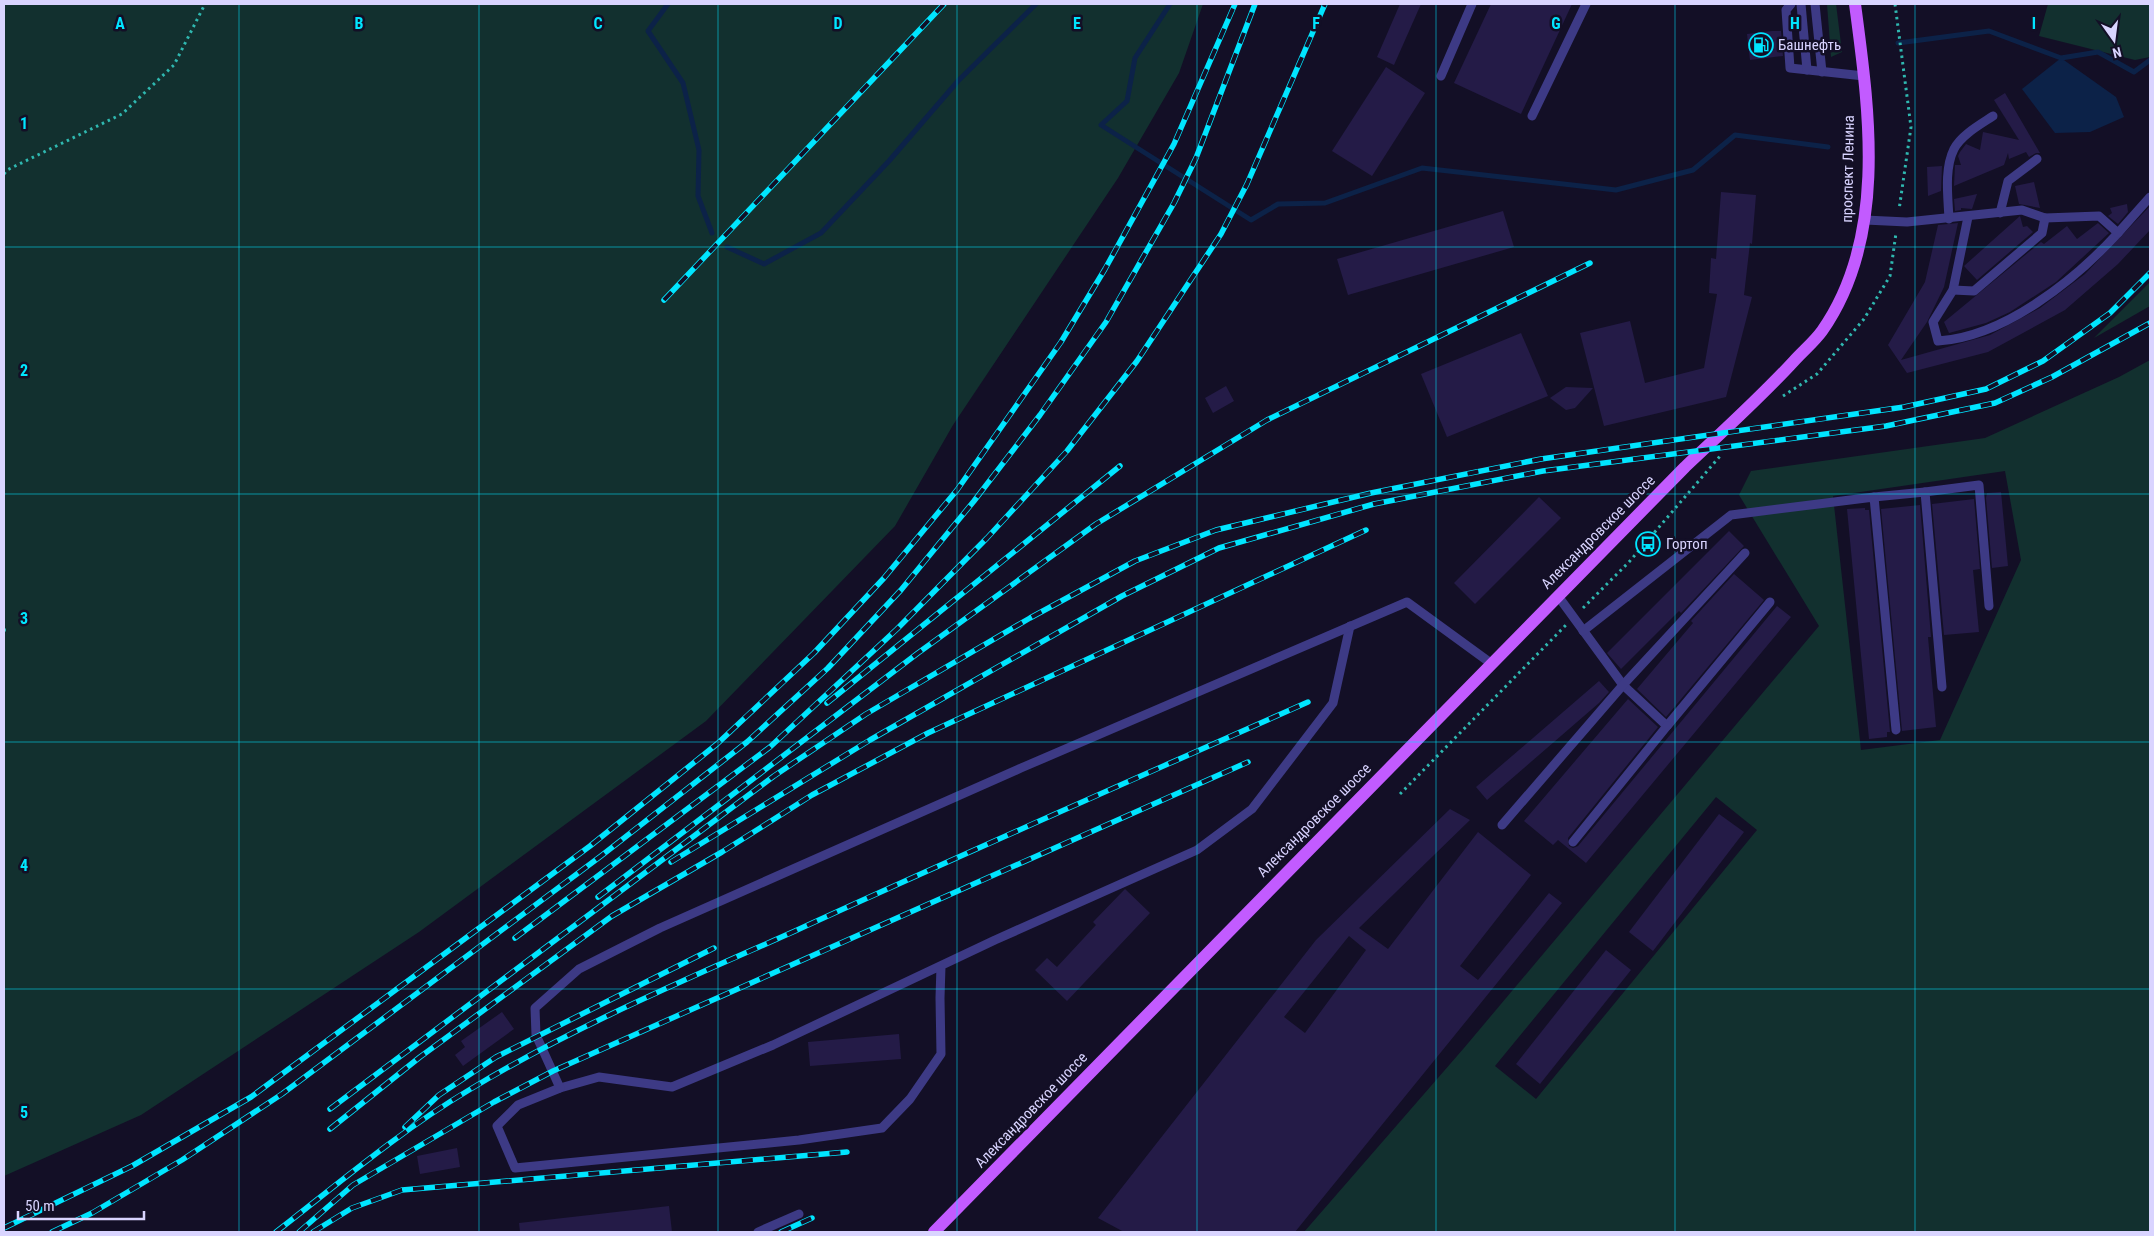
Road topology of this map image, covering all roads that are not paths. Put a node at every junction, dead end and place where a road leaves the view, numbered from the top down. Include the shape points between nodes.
1 (1472, 4) edge
2 (1586, 4) edge
3 (1791, 4) edge
4 (1801, 4) edge
5 (1815, 4) edge
6 (1854, 4) edge
7 (1807, 70) junction
8 (1822, 72) junction
9 (1441, 76) dead end
10 (1864, 76) junction
11 (1532, 116) dead end
12 (1993, 116) dead end
13 (2037, 159) dead end
14 (2150, 197) edge
15 (2000, 213) junction
16 (1968, 217) junction
17 (2045, 218) junction
18 (1949, 219) junction
19 (1865, 220) junction
20 (2118, 233) junction
21 (1953, 290) junction
22 (1720, 434) joint
23 (1925, 492) junction
24 (1874, 497) junction
25 (1745, 554) dead end
26 (1558, 596) junction
27 (1770, 602) dead end
28 (1989, 606) dead end
29 (1350, 626) junction
30 (1584, 631) junction
31 (1492, 664) junction
32 (1623, 685) junction
33 (1942, 687) dead end
34 (1667, 726) junction
35 (1896, 730) dead end
36 (1502, 825) dead end
37 (1573, 842) dead end
38 (942, 966) junction
39 (560, 1088) junction
40 (799, 1214) dead end
41 (758, 1232) edge
42 (934, 1232) edge

1 - 9 lane
2 - 11 lane
3 - 7 lane via 1786,10 1790,68
4 - 7 lane
5 - 8 lane
6 - 10 main road, проспект Ленина
7 - 8 lane
8 - 10 lane
10 - 19 main road, проспект Ленина via 1868,140
12 - 18 lane via 1954,148 1948,174
13 - 15 lane via 2008,181
14 - 20 lane
15 - 16 lane
15 - 17 lane via 2022,210
16 - 18 lane
16 - 21 lane
17 - 20 lane via 2099,216
17 - 21 lane via 2042,233 1974,291
18 - 19 lane
19 - 22 main road, проспект Ленина via 1857,261 1844,295 1821,332 1779,378
20 - 21 lane via 2046,297 1994,327 1954,340 1938,341 1933,322
22 - 26 main road, Александровское шоссе
23 - 24 lane
23 - 28 lane via 1979,485
23 - 33 lane
24 - 30 lane via 1731,515
24 - 35 lane
25 - 32 lane
26 - 30 lane
26 - 31 main road, Александровское шоссе
27 - 34 lane
29 - 31 lane via 1407,602
29 - 38 lane via 1333,702 1252,809 1196,850
29 - 39 lane via 668,924 579,969 535,1008 536,1036
30 - 32 lane
31 - 42 main road, Александровское шоссе
32 - 34 lane
32 - 36 lane
34 - 37 lane
38 - 39 lane via 773,1045 672,1086 599,1077
38 - 39 lane via 942,1054 910,1099 882,1128 799,1140 514,1168 497,1126 518,1105
40 - 41 lane

